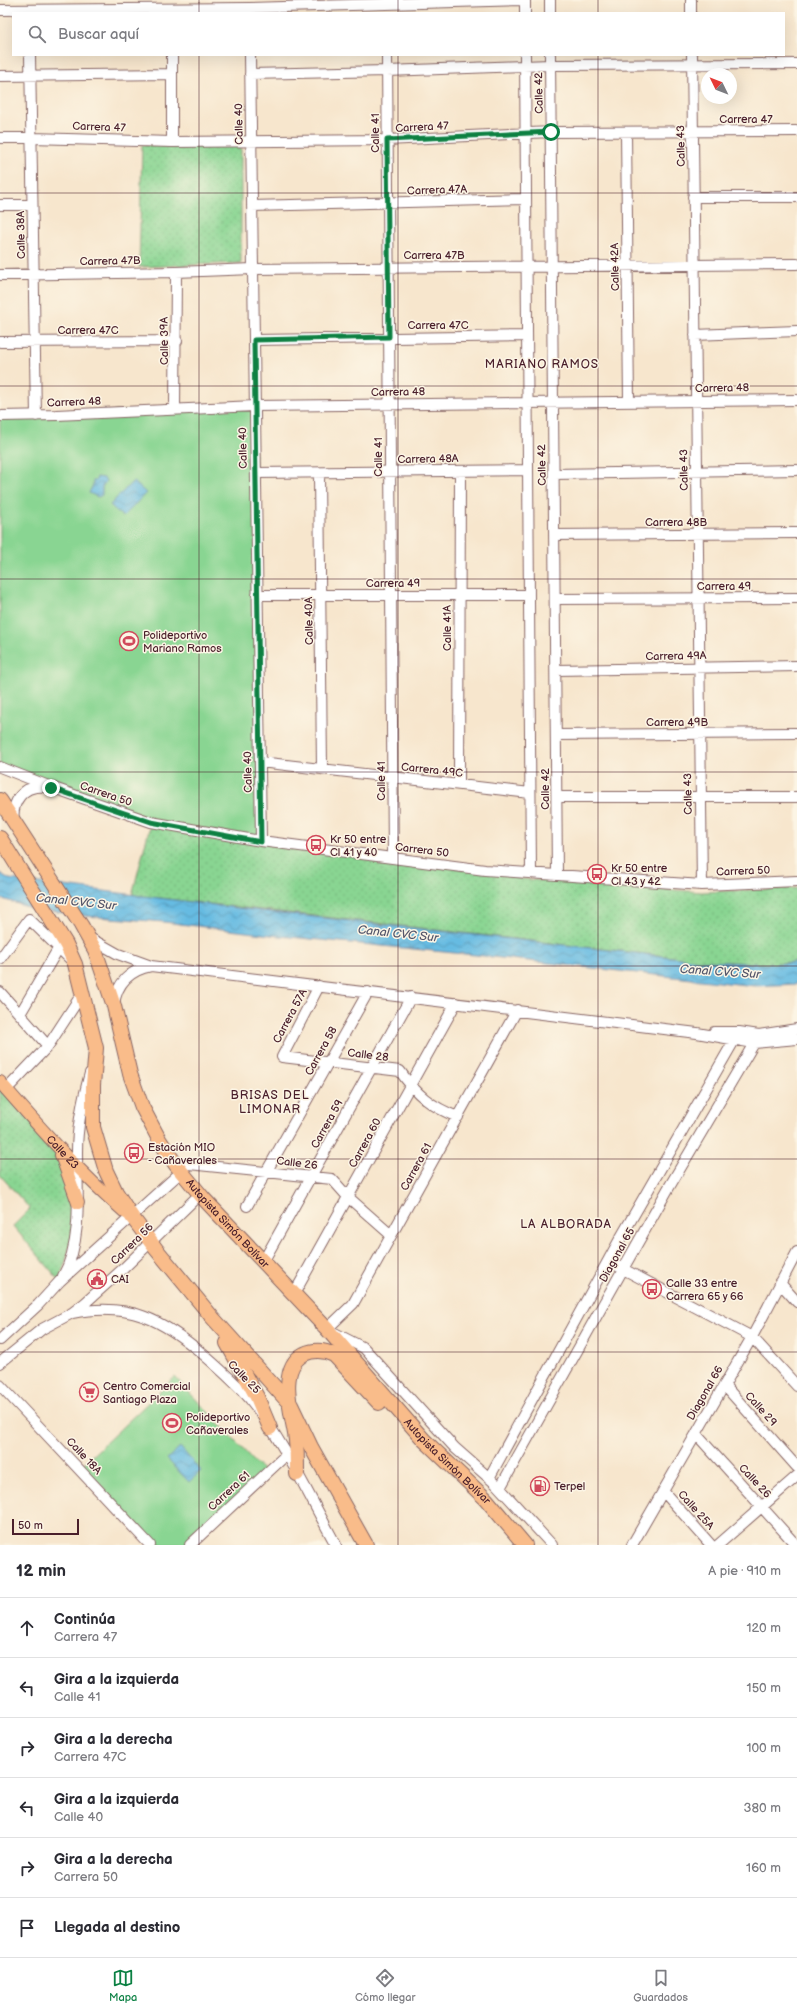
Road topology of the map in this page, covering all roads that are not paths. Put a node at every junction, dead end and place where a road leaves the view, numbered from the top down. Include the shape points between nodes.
1 (524, 0) edge
2 (550, 0) edge
3 (691, 0) edge
4 (386, 5) edge
5 (30, 7) edge
6 (174, 7) edge
7 (249, 7) edge
8 (0, 10) edge
9 (525, 12) edge
10 (550, 12) edge
11 (692, 12) edge
12 (30, 56) edge
13 (172, 56) edge
14 (250, 56) edge
15 (387, 56) edge
16 (525, 56) edge
17 (550, 60) edge
18 (692, 60) edge
19 (797, 64) edge
20 (525, 66) junction
21 (387, 71) junction
22 (172, 74) junction
23 (250, 74) junction
24 (0, 76) edge
25 (30, 76) junction
26 (797, 131) edge
27 (551, 132) junction
28 (626, 132) junction
29 (693, 132) junction
30 (526, 133) junction
31 (0, 138) edge
32 (32, 138) junction
33 (251, 140) junction
34 (387, 140) junction
35 (172, 142) junction
36 (694, 197) junction
37 (797, 197) edge
38 (526, 199) junction
39 (388, 203) junction
40 (0, 205) edge
41 (32, 205) junction
42 (252, 206) junction
43 (694, 264) junction
44 (797, 264) edge
45 (627, 266) junction
46 (389, 267) junction
47 (527, 267) junction
48 (552, 267) junction
49 (253, 269) junction
50 (176, 272) junction
51 (0, 274) edge
52 (33, 274) junction
53 (797, 331) edge
54 (695, 335) junction
55 (527, 336) junction
56 (389, 337) junction
57 (254, 340) junction
58 (177, 341) junction
59 (0, 342) edge
60 (34, 342) junction
61 (797, 400) edge
62 (696, 401) junction
63 (553, 402) junction
64 (629, 402) junction
65 (528, 403) junction
66 (390, 404) junction
67 (255, 406) junction
68 (175, 410) junction
69 (0, 416) edge
70 (36, 416) junction
71 (528, 470) junction
72 (797, 470) edge
73 (460, 471) junction
74 (390, 472) junction
75 (696, 472) junction
76 (256, 473) junction
77 (320, 473) junction
78 (554, 474) junction
79 (797, 533) edge
80 (697, 534) junction
81 (554, 535) junction
82 (257, 595) junction
83 (320, 595) junction
84 (391, 595) junction
85 (459, 595) junction
86 (529, 595) junction
87 (555, 598) junction
88 (698, 598) junction
89 (797, 598) edge
90 (797, 666) edge
91 (698, 668) junction
92 (556, 670) junction
93 (797, 733) edge
94 (699, 734) junction
95 (556, 735) junction
96 (260, 762) junction
97 (0, 768) edge
98 (322, 769) junction
99 (393, 778) junction
100 (458, 785) junction
101 (51, 788) junction
102 (530, 793) junction
103 (557, 797) junction
104 (700, 797) junction
105 (797, 797) edge
106 (0, 800) edge
107 (14, 822) junction
108 (0, 838) edge
109 (261, 842) junction
110 (393, 858) junction
111 (531, 873) junction
112 (557, 875) junction
113 (797, 881) edge
114 (702, 885) junction
115 (84, 931) junction
116 (58, 948) junction
117 (0, 959) edge
118 (75, 964) junction
119 (151, 966) junction
120 (319, 986) junction
121 (0, 992) edge
122 (368, 992) junction
123 (84, 997) junction
124 (411, 997) junction
125 (456, 1003) junction
126 (114, 1006) junction
127 (517, 1010) junction
128 (20, 1014) junction
129 (797, 1029) edge
130 (737, 1036) junction
131 (756, 1039) junction
132 (797, 1039) edge
133 (48, 1046) junction
134 (96, 1048) junction
135 (282, 1056) joint
136 (329, 1062) junction
137 (372, 1068) junction
138 (410, 1085) junction
139 (3, 1086) edge
140 (458, 1117) junction
141 (58, 1148) junction
142 (78, 1168) junction
143 (180, 1169) junction
144 (267, 1172) junction
145 (311, 1177) junction
146 (200, 1194) junction
147 (348, 1197) junction
148 (78, 1203) junction
149 (248, 1206) dead end
150 (132, 1217) junction
151 (391, 1236) junction
152 (150, 1242) junction
153 (797, 1252) edge
154 (608, 1261) junction
155 (263, 1262) junction
156 (623, 1269) junction
157 (60, 1281) junction
158 (780, 1283) junction
159 (596, 1284) junction
160 (612, 1289) junction
161 (294, 1294) junction
162 (797, 1302) edge
163 (72, 1313) junction
164 (212, 1317) junction
165 (327, 1329) junction
166 (752, 1337) junction
167 (0, 1340) edge
168 (0, 1364) edge
169 (0, 1385) edge
170 (724, 1385) junction
171 (797, 1386) edge
172 (291, 1405) junction
173 (270, 1428) junction
174 (696, 1434) junction
175 (424, 1440) junction
176 (286, 1455) junction
177 (797, 1467) edge
178 (297, 1474) junction
179 (797, 1476) edge
180 (489, 1478) junction
181 (500, 1488) junction
182 (663, 1491) junction
183 (762, 1506) junction
184 (633, 1544) edge
185 (150, 1545) edge
186 (190, 1545) edge
187 (336, 1545) edge
188 (366, 1545) edge
189 (525, 1545) edge
190 (552, 1545) edge
191 (711, 1545) edge
192 (718, 1545) edge
193 (796, 1545) edge

1 - 4 street
1 - 9 street
2 - 10 street
3 - 11 street
4 - 7 street
5 - 6 street
5 - 8 street
6 - 7 street
12 - 25 street, Calle 38A
13 - 22 street
14 - 23 street, Calle 40
15 - 21 street, Calle 41
16 - 20 street, Calle 42
17 - 18 street
17 - 20 street
17 - 27 street, Calle 42
18 - 19 street
18 - 29 street, Calle 43
20 - 21 street
20 - 30 street, Calle 42
21 - 23 street
21 - 34 street, Calle 41
22 - 25 street
22 - 35 street
23 - 33 street, Calle 40
24 - 25 street
25 - 32 street, Calle 38A
26 - 29 street, Carrera 47
27 - 28 street, Carrera 47
27 - 30 street, Carrera 47
27 - 48 street, Calle 42
28 - 29 street, Carrera 47
28 - 45 street, Calle 42A
29 - 36 street, Calle 43
30 - 34 street, Carrera 47
30 - 38 street, Calle 42
31 - 32 street, Carrera 47
32 - 35 street, Carrera 47
32 - 41 street, Calle 38A
33 - 34 street, Carrera 47
33 - 35 street, Carrera 47
33 - 42 street, Calle 40
34 - 39 street, Calle 41
36 - 37 street
36 - 43 street, Calle 43
38 - 39 street, Carrera 47A
38 - 47 street, Calle 42
39 - 42 street, Carrera 47A
39 - 46 street, Calle 41
40 - 41 street
41 - 52 street, Calle 38A
42 - 49 street, Calle 40
43 - 44 street, Carrera 47B
43 - 45 street, Carrera 47B
43 - 54 street, Calle 43
45 - 48 street, Carrera 47B
45 - 64 street, Calle 42A
46 - 47 street, Carrera 47B
46 - 49 street, Carrera 47B
46 - 56 street, Calle 41
47 - 48 street, Carrera 47B
47 - 55 street, Calle 42
48 - 63 street, Calle 42
49 - 50 street, Carrera 47B
49 - 57 street, Calle 40
50 - 52 street, Carrera 47B
50 - 58 street, Calle 39A
51 - 52 street, Carrera 47B
52 - 60 street, Calle 38A
53 - 54 street
54 - 62 street, Calle 43
55 - 56 street, Carrera 47C
55 - 65 street, Calle 42
56 - 57 street, Carrera 47C
56 - 66 street, Calle 41
57 - 67 street, Calle 40
58 - 60 street, Carrera 47C
58 - 68 street, Calle 39A
59 - 60 street, Carrera 47C
60 - 70 street, Calle 38A
61 - 62 street, Carrera 48
62 - 64 street, Carrera 48
62 - 75 street, Calle 43
63 - 64 street, Carrera 48
63 - 65 street, Carrera 48
63 - 78 street, Calle 42
65 - 66 street, Carrera 48
65 - 71 street, Calle 42
66 - 67 street, Carrera 48
66 - 74 street, Calle 41
67 - 68 street, Carrera 48
67 - 76 street, Calle 40
68 - 70 street, Carrera 48
69 - 70 street, Carrera 48
71 - 73 street, Carrera 48A
71 - 86 street, Calle 42
72 - 75 street
73 - 74 street, Carrera 48A
73 - 85 street, Calle 41A
74 - 77 street, Carrera 48A
74 - 84 street, Calle 41
75 - 78 street
75 - 80 street, Calle 43
76 - 77 street, Carrera 48A
76 - 82 street, Calle 40
77 - 83 street, Calle 40A
78 - 81 street, Calle 42
79 - 80 street, Carrera 48B
80 - 81 street, Carrera 48B
80 - 88 street, Calle 43
81 - 87 street, Calle 42
82 - 83 street, Carrera 49
82 - 96 street, Calle 40
83 - 84 street, Carrera 49
83 - 98 street, Calle 40A
84 - 85 street, Carrera 49
84 - 99 street, Calle 41
85 - 86 street, Carrera 49
85 - 100 street, Calle 41A
86 - 102 street, Calle 42
87 - 88 street, Carrera 49
87 - 92 street, Calle 42
88 - 89 street, Carrera 49
88 - 91 street, Calle 43
90 - 91 street, Carrera 49A
91 - 92 street, Carrera 49A
91 - 94 street, Calle 43
92 - 95 street, Calle 42
93 - 94 street, Carrera 49B
94 - 95 street, Carrera 49B
94 - 104 street, Calle 43
95 - 103 street, Calle 42
96 - 98 street, Carrera 49C
96 - 109 street, Calle 40
97 - 101 street, Carrera 50
98 - 99 street, Carrera 49C
99 - 100 street, Carrera 49C
99 - 110 street, Calle 41
100 - 102 street, Carrera 49C
101 - 107 street, Carrera 50 via 33,787 25,791 14,804
101 - 109 street, Carrera 50 via 151,822
102 - 111 street, Calle 42
103 - 104 street
103 - 112 street, Calle 42
104 - 105 street
104 - 114 street, Calle 43
106 - 107 highway, Autopista Simón Bolívar
107 - 115 highway, Autopista Simón Bolívar
108 - 118 highway via 57,929
109 - 110 street, Carrera 50
110 - 111 street, Carrera 50
111 - 112 street, Carrera 50
112 - 114 street, Carrera 50
113 - 114 street, Carrera 50
115 - 119 street via 118,954
115 - 126 highway, Autopista Simón Bolívar via 102,968
116 - 117 street via 29,919
116 - 118 street
116 - 128 street
118 - 123 highway
119 - 120 street
119 - 126 street via 133,972 125,979 115,996
120 - 122 street
120 - 135 street, Carrera 57A
121 - 128 street
122 - 124 street
122 - 136 street, Carrera 58
123 - 133 street via 78,1000
123 - 134 highway
124 - 125 street
124 - 137 street, Carrera 59
125 - 127 street
125 - 138 street, Carrera 60
126 - 143 highway, Autopista Simón Bolívar via 130,1074 142,1106 160,1141
127 - 130 street
127 - 140 street, Carrera 61
128 - 133 street
129 - 131 street
130 - 131 street
130 - 154 street, Diagonal 65
131 - 132 street
131 - 156 street, Diagonal 65
133 - 139 street
134 - 142 street, Carrera 56 via 81,1112
134 - 150 highway via 93,1127 106,1171
135 - 136 street, Calle 28
136 - 137 street, Calle 28
136 - 144 street, Carrera 58
137 - 138 street, Calle 28 via 400,1071
137 - 145 street, Carrera 59
138 - 140 street, Calle 28 via 422,1098
138 - 147 street, Carrera 60
139 - 141 main road, Calle 23
140 - 151 street, Carrera 61
141 - 142 main road, Calle 23
141 - 148 main road
142 - 148 street, Carrera 56
142 - 150 main road, Calle 23
143 - 144 street, Calle 26 via 189,1164
143 - 146 highway, Autopista Simón Bolívar
143 - 150 street, Carrera 56
144 - 145 street, Calle 26
144 - 149 street, Carrera 58
145 - 147 street, Calle 26 via 332,1179
145 - 155 street, Carrera 59
146 - 152 street, Carrera 56
146 - 155 highway, Autopista Simón Bolívar
147 - 151 street, Calle 26
147 - 161 street, Carrera 60
148 - 157 street, Carrera 56 via 70,1260
150 - 152 highway
150 - 157 street, Carrera 56
151 - 165 street, Carrera 61 via 353,1304
152 - 163 street, Carrera 56
152 - 164 highway
153 - 158 street, Diagonal 66
154 - 156 street
154 - 159 street, Diagonal 65
155 - 161 highway, Autopista Simón Bolívar
156 - 160 street, Diagonal 65
156 - 166 street
157 - 167 street, Carrera 56
158 - 162 street
158 - 166 street, Diagonal 66
159 - 160 street via 610,1282
159 - 180 street, Diagonal 65
160 - 181 street, Diagonal 65
161 - 165 highway, Autopista Simón Bolívar
163 - 168 street, Carrera 56 via 42,1329
163 - 173 street, Calle 25 via 119,1310 151,1319 170,1328 226,1374 250,1400
164 - 172 highway
164 - 173 highway via 245,1374
165 - 175 highway, Autopista Simón Bolívar
165 - 180 street via 364,1348 455,1448
166 - 170 street, Diagonal 66
166 - 171 street
169 - 185 street, Calle 18A
170 - 174 street, Diagonal 66
170 - 177 street, Calle 29
172 - 175 highway via 288,1390 289,1374 293,1364 309,1352 327,1352 339,1358 379,1403
172 - 178 highway
172 - 188 highway via 311,1447
173 - 176 street, Calle 25
174 - 182 street, Diagonal 66
174 - 183 street, Calle 26
175 - 189 highway, Autopista Simón Bolívar via 486,1499
176 - 178 street, Calle 25
176 - 186 street, Carrera 61
178 - 187 street, Calle 25
179 - 183 street
180 - 181 street
181 - 190 street
182 - 184 street, Diagonal 66
182 - 191 street, Calle 25A
183 - 192 street
183 - 193 street, Calle 26

